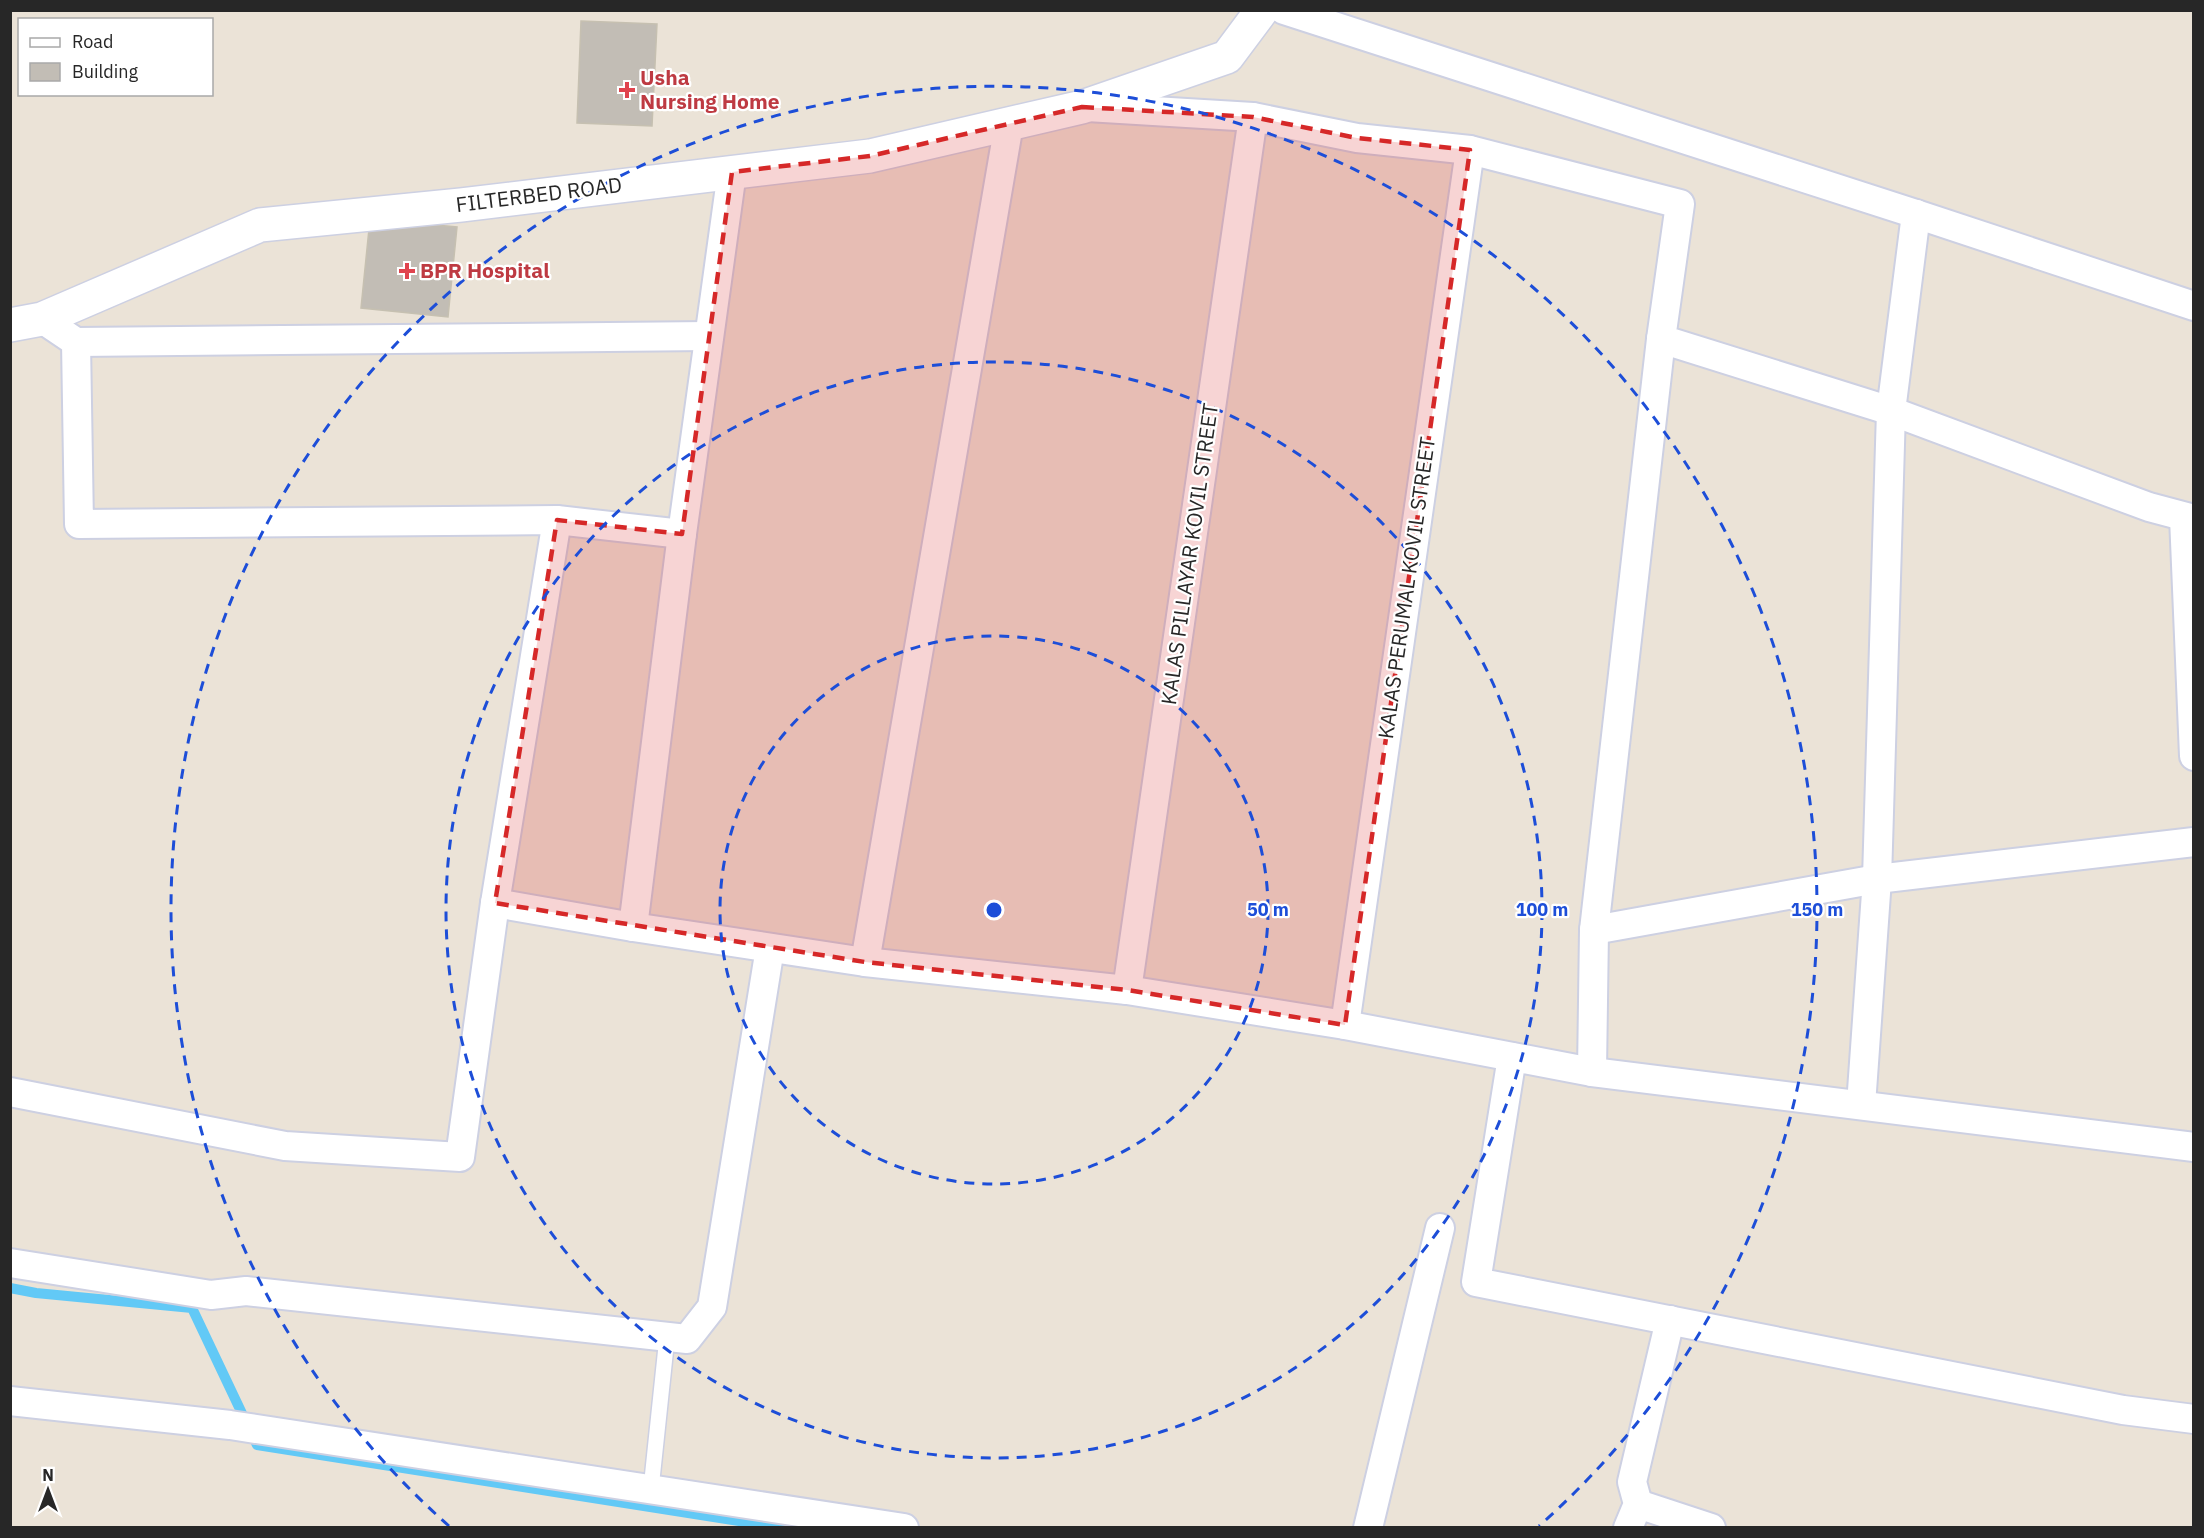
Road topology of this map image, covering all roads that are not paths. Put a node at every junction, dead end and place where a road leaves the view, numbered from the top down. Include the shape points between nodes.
1 (1263, 10) edge
2 (1284, 10) edge
3 (1082, 107) junction
4 (1253, 117) junction
5 (1010, 124) junction
6 (1470, 150) junction
7 (732, 172) junction
8 (1916, 214) junction
9 (2193, 306) edge
10 (26, 322) edge
11 (709, 336) junction
12 (1661, 339) junction
13 (76, 342) junction
14 (1891, 411) junction
15 (2189, 518) edge
16 (557, 520) junction
17 (682, 534) junction
18 (2193, 756) edge
19 (2193, 842) edge
20 (1877, 879) junction
21 (495, 903) junction
22 (633, 927) junction
23 (1594, 930) junction
24 (770, 948) junction
25 (865, 962) junction
26 (1127, 990) junction
27 (1345, 1025) junction
28 (1512, 1057) junction
29 (1592, 1072) junction
30 (10, 1092) edge
31 (1861, 1105) junction
32 (2193, 1147) edge
33 (1440, 1228) dead end
34 (10, 1263) edge
35 (1670, 1320) junction
36 (667, 1337) junction
37 (10, 1401) edge
38 (2193, 1419) edge
39 (651, 1489) junction
40 (1633, 1516) edge
41 (904, 1527) edge
42 (1368, 1527) edge
43 (1711, 1527) edge

1 - 3 main road, FILTERBED ROAD via 1227,57
2 - 8 street
3 - 4 street
3 - 5 main road, FILTERBED ROAD
4 - 6 street via 1357,138
4 - 26 street, KALAS PILLAYAR KOVIL STREET
5 - 7 main road, FILTERBED ROAD via 870,156
5 - 25 street
6 - 12 street via 1680,204
6 - 27 street, KALAS PERUMAL KOVIL STREET
7 - 10 main road, FILTERBED ROAD via 260,225
7 - 11 street
8 - 9 street
8 - 14 street
10 - 13 street
11 - 13 street
11 - 17 street
12 - 14 street
12 - 23 street
13 - 16 street via 79,524
14 - 15 street via 2149,507
14 - 20 street
15 - 18 street
16 - 17 street
16 - 21 street
17 - 22 street
19 - 20 street
20 - 23 street
20 - 31 street
21 - 22 street
21 - 30 street via 460,1157 285,1146
22 - 24 street
23 - 29 street
24 - 25 street
24 - 36 street via 712,1307 687,1339
25 - 26 street
26 - 27 street
27 - 28 street
28 - 29 street
28 - 35 street via 1476,1282
29 - 31 street
31 - 32 street
33 - 42 street
34 - 36 street via 211,1295 246,1291
35 - 38 street via 2123,1410
35 - 40 street via 1632,1482
36 - 39 lane
37 - 39 street via 230,1425
39 - 41 street
40 - 43 street

